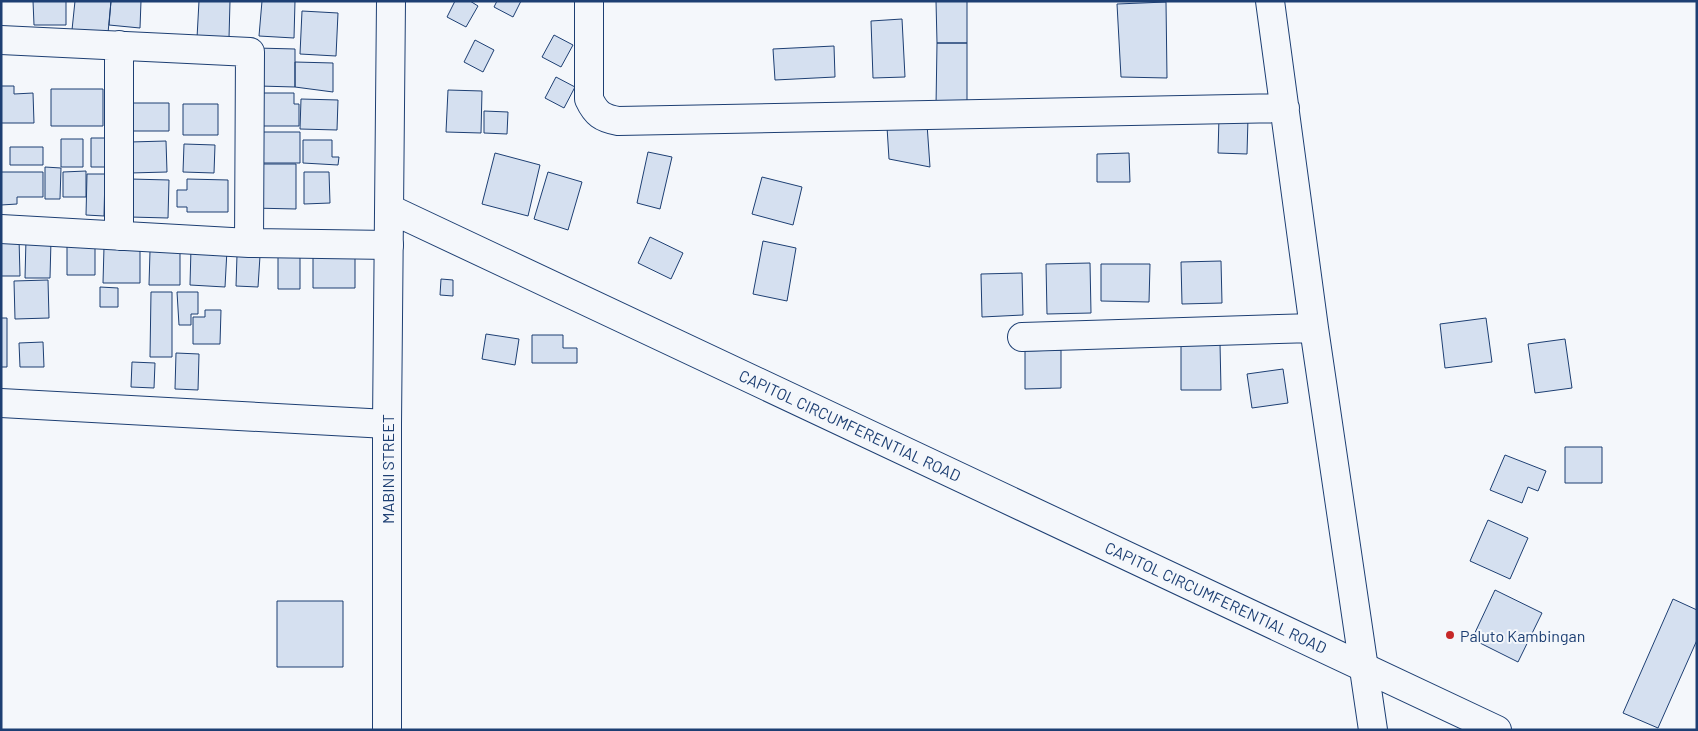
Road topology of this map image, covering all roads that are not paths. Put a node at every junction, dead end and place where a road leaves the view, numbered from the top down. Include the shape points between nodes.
1 (391, 1) edge
2 (589, 1) edge
3 (1270, 1) edge
4 (1, 40) edge
5 (119, 46) junction
6 (1285, 108) junction
7 (390, 209) junction
8 (1, 229) edge
9 (119, 236) junction
10 (249, 243) junction
11 (390, 246) junction
12 (1314, 328) junction
13 (1022, 337) dead end
14 (1, 403) edge
15 (387, 424) junction
16 (1364, 667) junction
17 (387, 730) edge
18 (1373, 730) edge
19 (1497, 730) edge

1 - 7 street
2 - 6 street via 589,99 596,112 618,121
3 - 6 street
4 - 5 street
5 - 9 street
5 - 10 street via 250,52
6 - 12 street
7 - 11 street, MABINI STREET
7 - 16 street, CAPITOL CIRCUMFERENTIAL ROAD
8 - 9 street
9 - 10 street
10 - 11 street
11 - 15 street, MABINI STREET
12 - 13 street
12 - 16 street
14 - 15 street
15 - 17 street, MABINI STREET
16 - 18 street
16 - 19 street, CAPITOL CIRCUMFERENTIAL ROAD

